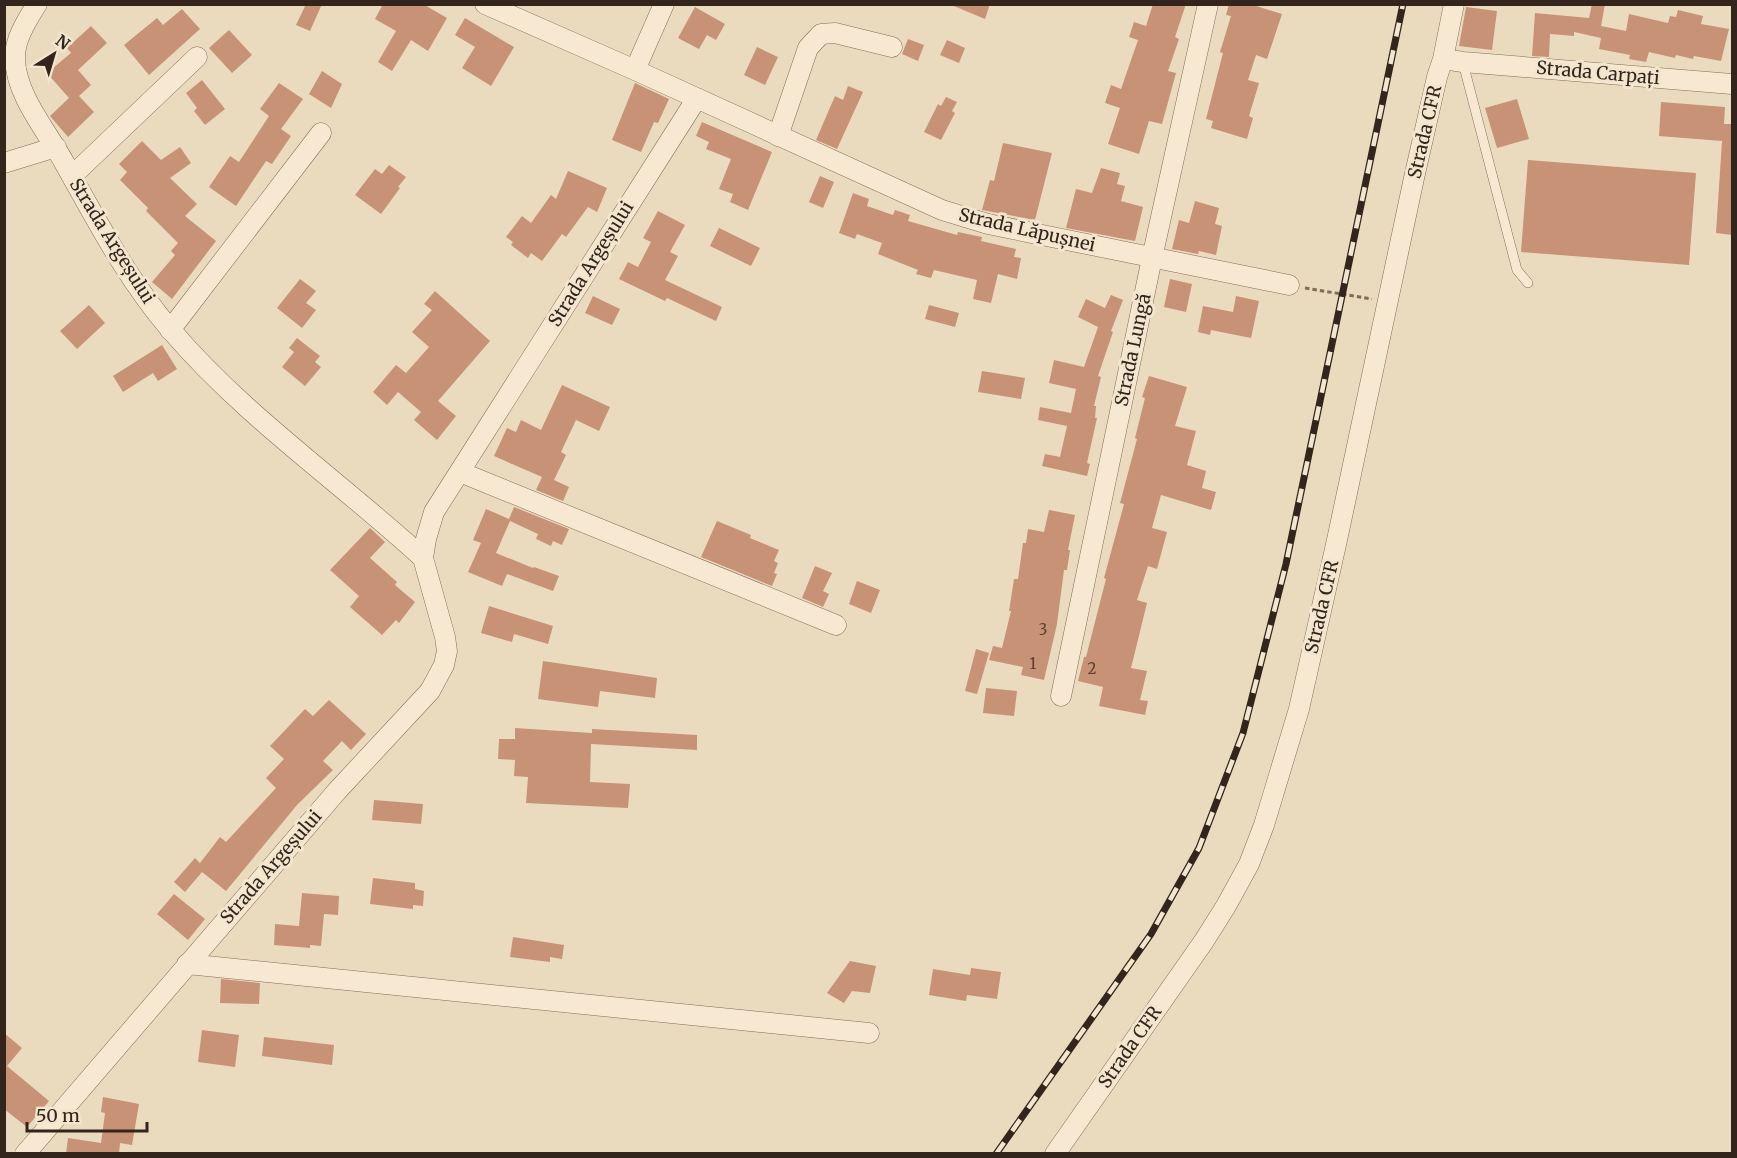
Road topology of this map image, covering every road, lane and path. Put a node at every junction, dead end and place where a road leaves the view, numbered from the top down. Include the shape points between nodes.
1 (37, 4) edge
2 (485, 4) edge
3 (664, 4) edge
4 (1208, 4) edge
5 (1454, 4) edge
6 (892, 47) dead end
7 (197, 57) dead end
8 (1443, 59) junction
9 (1463, 62) junction
10 (635, 70) junction
11 (1732, 84) edge
12 (697, 98) junction
13 (321, 133) dead end
14 (778, 136) junction
15 (56, 147) junction
16 (4, 163) edge
17 (72, 176) junction
18 (1152, 258) junction
19 (1528, 283) dead end
20 (1289, 285) joint
21 (1389, 302) junction
22 (171, 330) junction
23 (460, 472) junction
24 (423, 558) junction
25 (836, 625) dead end
26 (1060, 696) dead end
27 (187, 964) junction
28 (869, 1033) dead end
29 (25, 1154) edge
30 (1055, 1154) edge

1 - 15 street, Strada Argeșului via 22,29 15,57 19,87
2 - 10 street, Strada Lăpușnei
3 - 10 street
4 - 18 street, Strada Lungă
5 - 8 street, Strada CFR
6 - 14 street via 835,33 821,34 808,48
7 - 17 street
8 - 9 street, Strada Carpați
8 - 21 street, Strada CFR
9 - 11 street, Strada Carpați
9 - 19 lane via 1517,270
10 - 12 street, Strada Lăpușnei
12 - 14 street, Strada Lăpușnei
12 - 23 street, Strada Argeșului
13 - 22 street
14 - 18 street, Strada Lăpușnei via 942,210 988,224
15 - 16 street
15 - 17 street, Strada Argeșului
17 - 22 street, Strada Argeșului via 124,267
18 - 20 street, Strada Lăpușnei
18 - 26 street, Strada Lungă
20 - 21 path
21 - 30 street, Strada CFR via 1299,709 1249,864 1204,941
22 - 24 street, Strada Argeșului via 218,381
23 - 24 street, Strada Argeșului via 434,512
23 - 25 street
24 - 27 street, Strada Argeșului via 447,651 438,678
27 - 28 street
27 - 29 street, Strada Argeșului

